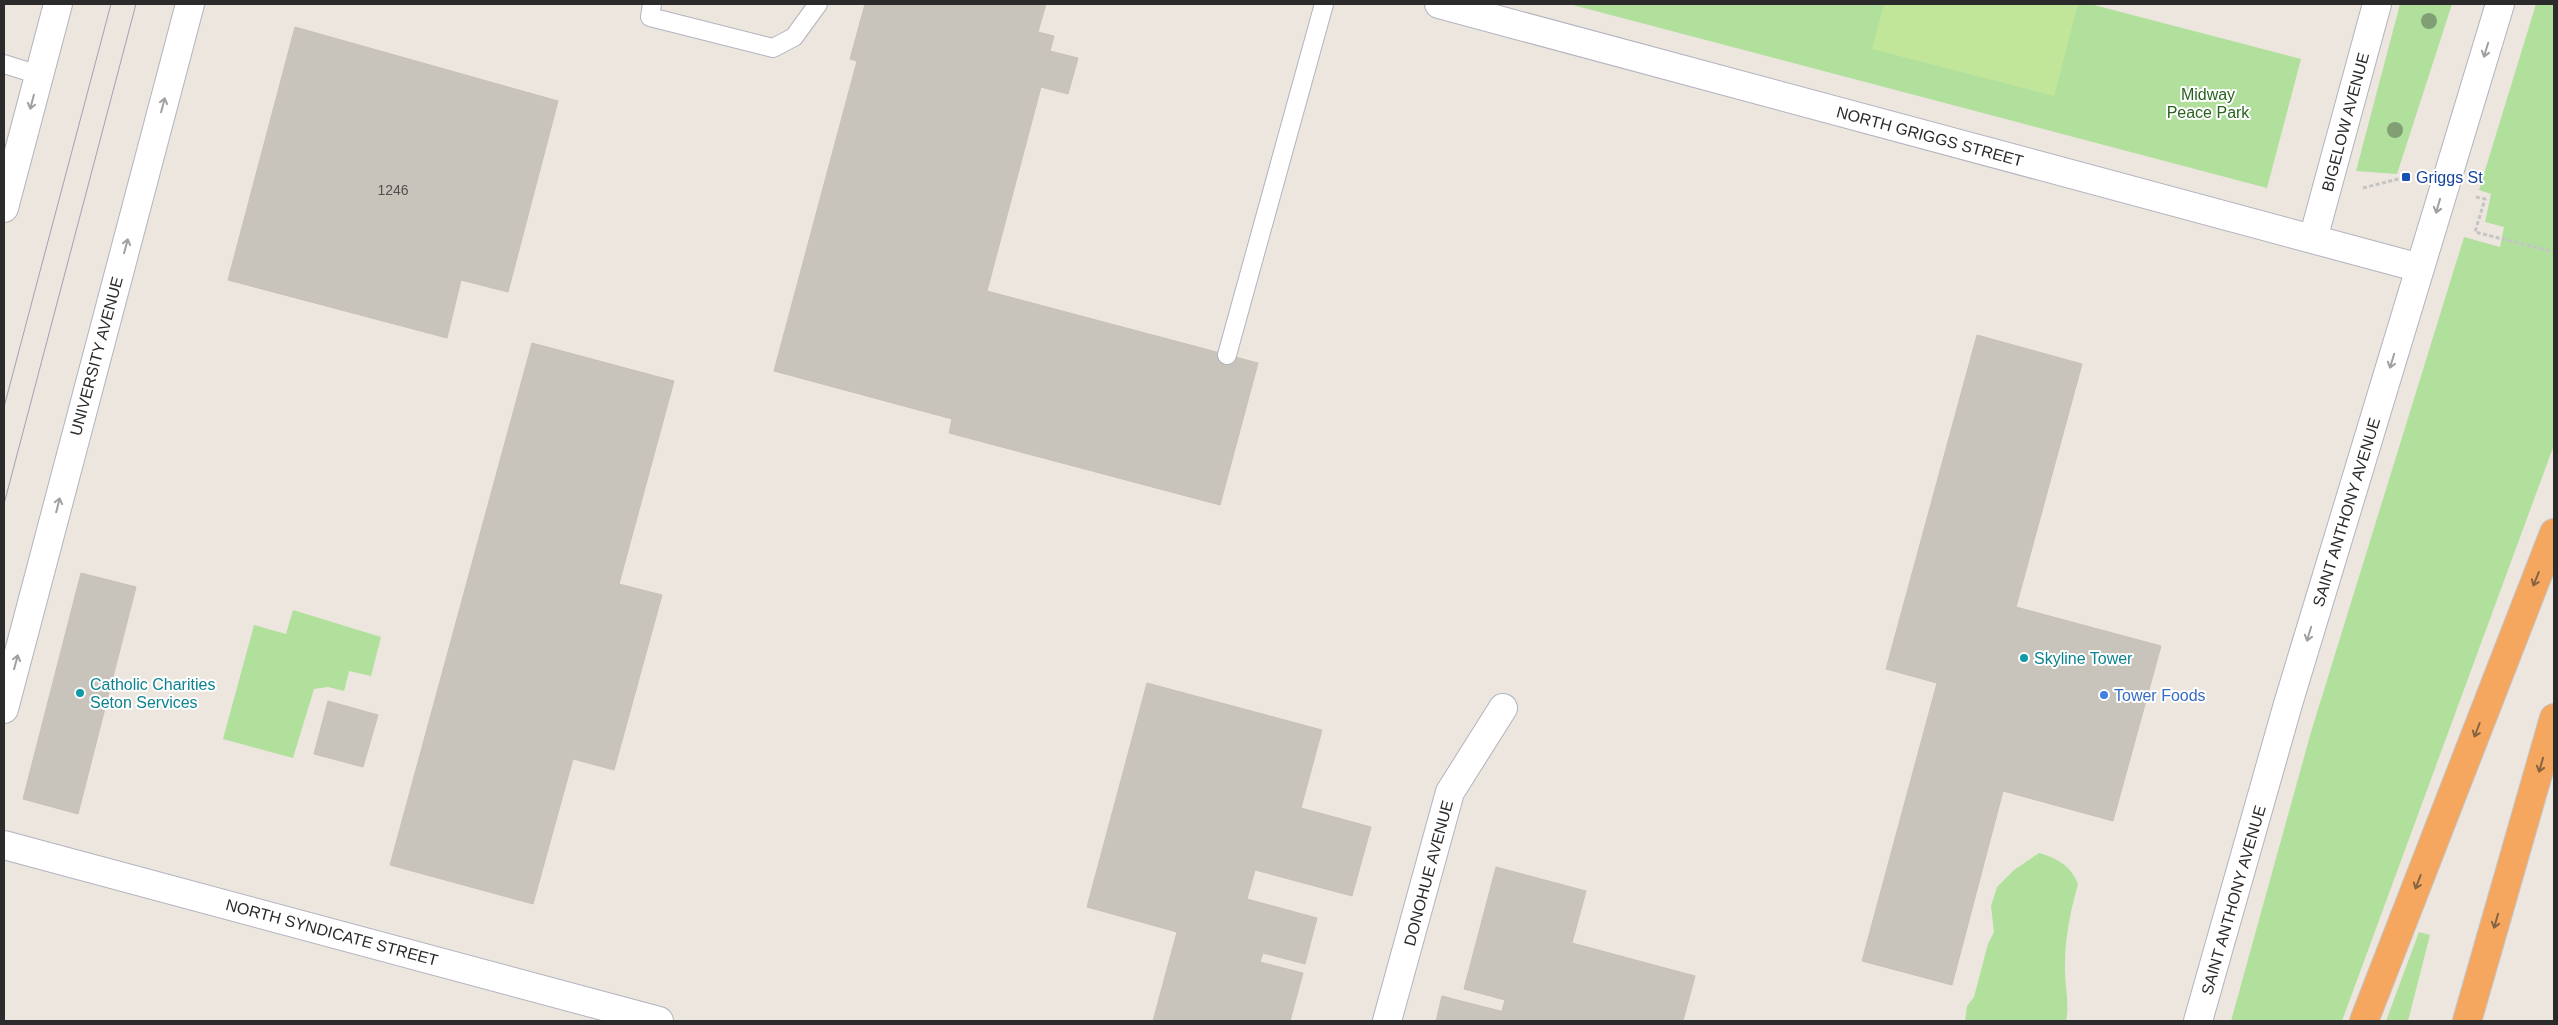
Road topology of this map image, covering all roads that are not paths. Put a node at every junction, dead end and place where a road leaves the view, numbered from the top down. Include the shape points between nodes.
1 (58, 4) edge
2 (190, 4) edge
3 (652, 4) edge
4 (818, 4) edge
5 (1324, 4) edge
6 (1439, 4) edge
7 (2377, 4) edge
8 (2500, 4) edge
9 (4, 64) edge
10 (39, 75) junction
11 (4, 208) edge
12 (2313, 239) junction
13 (2420, 268) junction
14 (1227, 355) dead end
15 (2554, 534) edge
16 (1503, 708) dead end
17 (4, 709) edge
18 (2554, 718) edge
19 (4, 845) edge
20 (659, 1021) edge
21 (1387, 1021) edge
22 (2198, 1021) edge
23 (2364, 1021) edge
24 (2467, 1021) edge

1 - 10 street
17 -> 2 street, UNIVERSITY AVENUE
3 - 4 lane via 650,17 773,48 794,37
5 - 14 lane
6 - 12 street, NORTH GRIGGS STREET
7 - 12 street, BIGELOW AVENUE
8 -> 13 street, SAINT ANTHONY AVENUE
9 - 10 lane
10 -> 11 street
12 - 13 street, NORTH GRIGGS STREET
13 -> 22 street, SAINT ANTHONY AVENUE via 2288,704
15 -> 23 highway
16 - 21 street, DONOHUE AVENUE via 1450,792
18 -> 24 highway
19 - 20 street, NORTH SYNDICATE STREET

